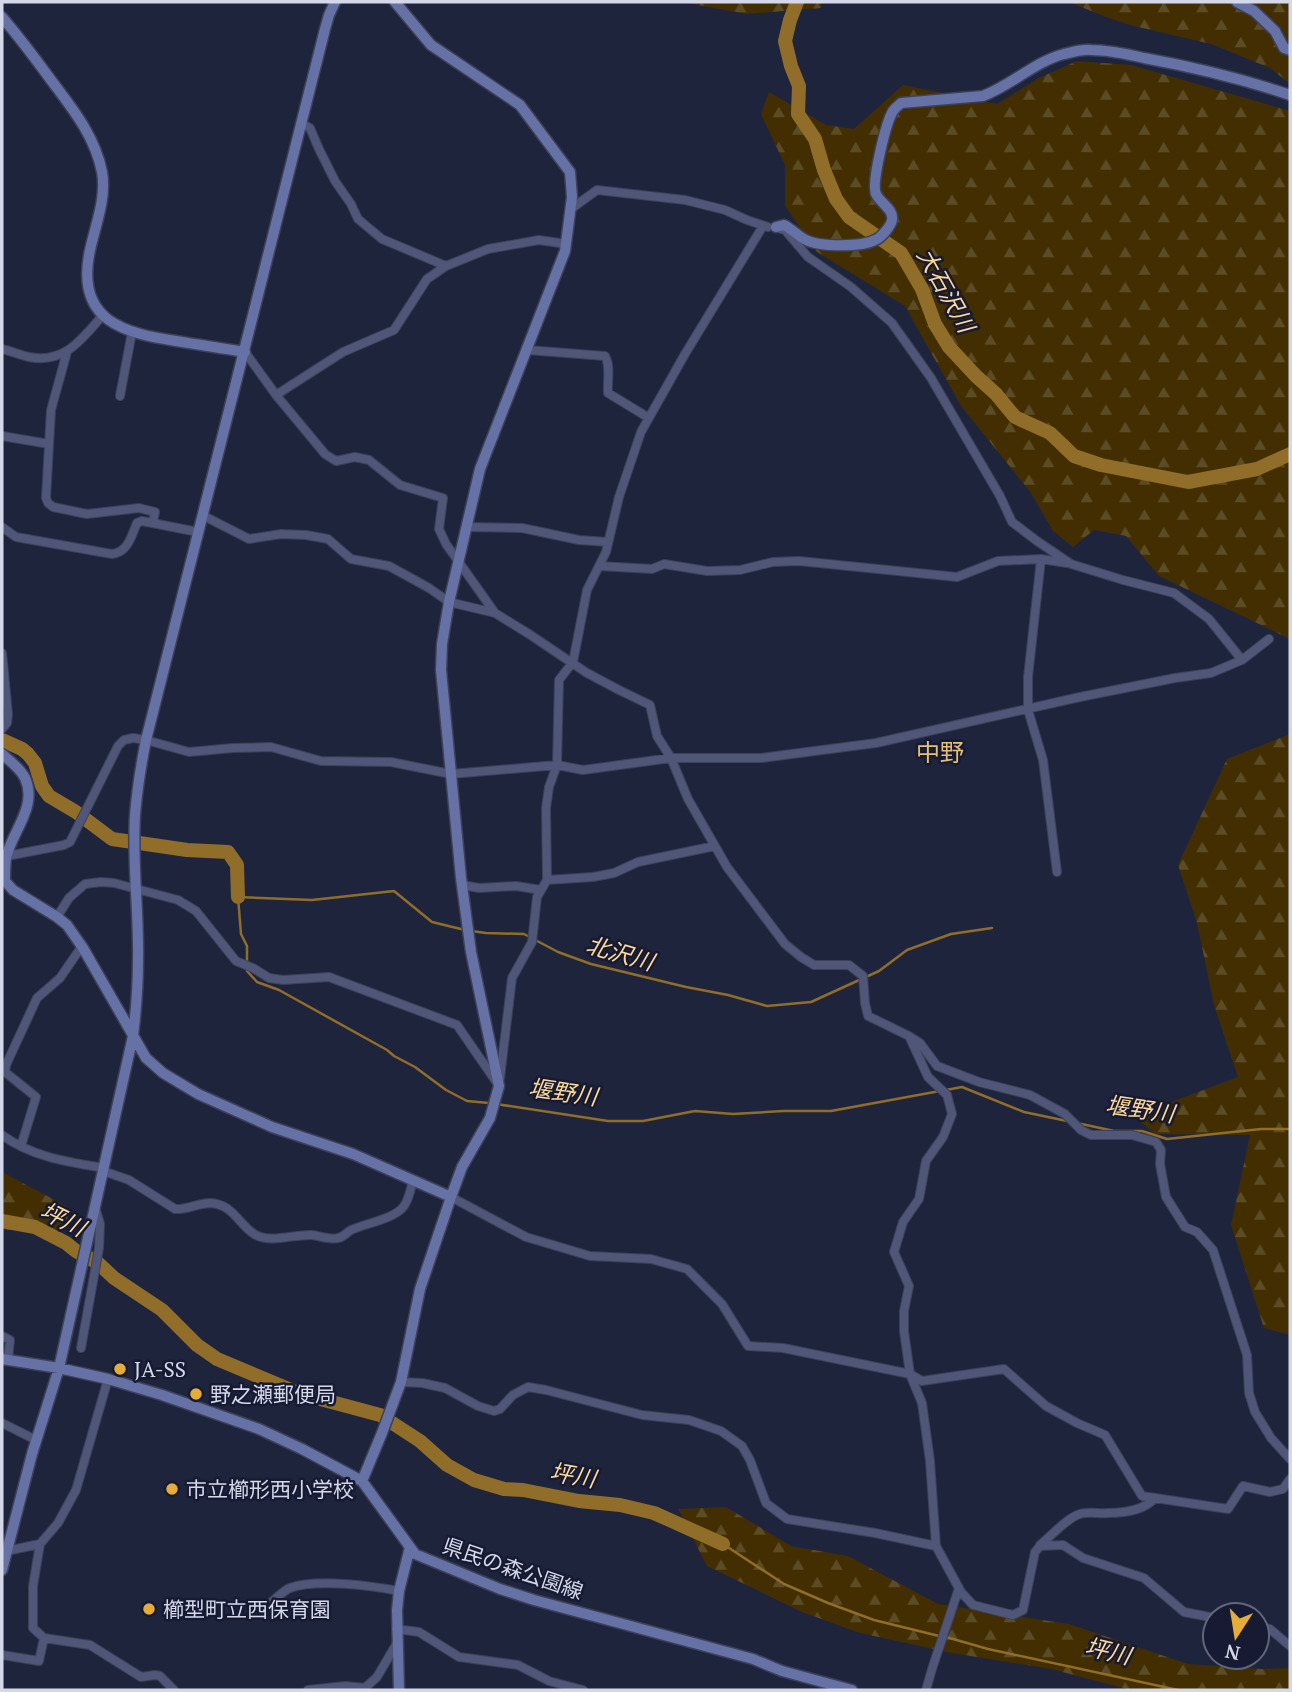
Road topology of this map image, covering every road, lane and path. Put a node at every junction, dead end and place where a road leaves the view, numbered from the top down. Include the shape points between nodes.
1 (335, 2) edge
2 (395, 2) edge
3 (1237, 2) edge
4 (2, 17) edge
5 (1290, 50) edge
6 (1290, 95) edge
7 (302, 124) junction
8 (571, 209) junction
9 (763, 226) junction
10 (776, 227) junction
11 (566, 244) junction
12 (446, 266) junction
13 (103, 314) junction
14 (132, 332) junction
15 (2, 349) edge
16 (527, 350) junction
17 (67, 352) junction
18 (244, 352) junction
19 (276, 395) junction
20 (120, 396) dead end
21 (649, 418) junction
22 (3, 437) edge
23 (49, 444) junction
24 (2, 449) edge
25 (202, 515) junction
26 (153, 522) junction
27 (2, 527) edge
28 (468, 527) junction
29 (198, 532) junction
30 (608, 542) junction
31 (1041, 559) junction
32 (459, 563) junction
33 (1071, 564) junction
34 (599, 566) junction
35 (449, 602) junction
36 (495, 613) junction
37 (1269, 639) dead end
38 (2, 653) edge
39 (1242, 660) junction
40 (573, 662) junction
41 (1028, 710) junction
42 (2, 729) edge
43 (146, 740) junction
44 (2, 754) edge
45 (671, 758) junction
46 (557, 765) junction
47 (451, 774) junction
48 (715, 846) junction
49 (7, 856) junction
50 (1057, 872) dead end
51 (547, 880) junction
52 (4, 882) edge
53 (462, 885) junction
54 (135, 890) junction
55 (541, 890) junction
56 (57, 917) junction
57 (82, 946) junction
58 (133, 1036) junction
59 (909, 1036) junction
60 (499, 1086) junction
61 (2, 1135) edge
62 (21, 1146) junction
63 (103, 1170) junction
64 (413, 1180) junction
65 (451, 1197) junction
66 (95, 1207) junction
67 (2, 1336) edge
68 (81, 1348) dead end
69 (5, 1359) edge
70 (59, 1368) junction
71 (909, 1374) junction
72 (108, 1379) junction
73 (399, 1387) junction
74 (2, 1423) edge
75 (36, 1440) junction
76 (1290, 1459) edge
77 (1290, 1479) edge
78 (362, 1481) junction
79 (1155, 1498) junction
80 (40, 1544) junction
81 (936, 1546) junction
82 (1040, 1546) junction
83 (410, 1547) junction
84 (6, 1551) junction
85 (2, 1570) edge
86 (959, 1588) junction
87 (399, 1591) junction
88 (261, 1612) dead end
89 (1201, 1615) edge
90 (396, 1629) junction
91 (1271, 1630) edge
92 (44, 1638) junction
93 (397, 1643) junction
94 (1290, 1646) edge
95 (2, 1655) edge
96 (174, 1690) edge
97 (308, 1690) edge
98 (399, 1690) edge
99 (582, 1690) edge
100 (852, 1690) edge
101 (926, 1690) edge

1 - 7 street
2 - 8 street via 431,45 520,105 570,172
3 - 5 street via 1254,11
4 - 13 street via 76,113 99,159 103,190 87,272 92,298
6 - 10 street via 1162,61 1089,49 1063,54 983,96 901,103 893,111 874,183 876,194 892,214 890,225 877,240 853,246 830,244 807,241 784,225
7 - 12 street via 310,128 358,219 382,239
7 - 18 street
8 - 9 street via 597,190 685,200
8 - 11 street
9 - 10 street
9 - 21 street
10 - 33 street via 892,323 931,378 1012,522
11 - 12 street via 539,240 488,249
11 - 16 street
12 - 19 street via 427,279 394,330 343,352
13 - 14 street
13 - 17 street
14 - 18 street
14 - 20 street
15 - 17 street via 44,359
16 - 21 street via 606,356 608,393
16 - 28 street via 480,469
17 - 23 street via 51,410
18 - 19 street
18 - 25 street
19 - 32 street via 336,461 369,460 400,485 443,498 439,530
21 - 30 street via 619,497
22 - 23 street
22 - 24 street
23 - 26 street via 46,498 53,507 87,514 139,508 155,512
25 - 29 street
25 - 35 street via 249,539 281,534 328,538 351,559 388,566
26 - 27 street via 137,523 124,550 112,554 16,537
26 - 29 street
28 - 30 street via 522,528
28 - 32 street
29 - 43 street
30 - 34 street
31 - 33 street
31 - 34 street via 998,561 957,577 799,561 740,570 664,564 652,569
31 - 41 street
32 - 35 street
32 - 36 street
33 - 39 street via 1174,593 1209,619
34 - 40 street via 587,590
35 - 36 street
35 - 47 street via 441,670
36 - 40 street
37 - 39 street
38 - 42 street via 8,714
39 - 41 street via 1211,673
40 - 45 street via 650,705 657,736
40 - 46 street via 559,680
41 - 45 street via 876,743 761,758
41 - 50 street via 1043,760
43 - 47 street via 189,752 271,747 321,761 391,762
43 - 49 street via 133,738 118,746 70,842
43 - 54 street via 137,788
44 - 49 street via 17,766 28,788 25,815
45 - 46 street via 583,770
45 - 48 street
46 - 47 street
46 - 51 street via 546,808
47 - 53 street
48 - 51 street via 638,862 614,873
48 - 59 street via 785,944 814,965 849,965 863,980 869,1016
49 - 52 street
51 - 55 street
52 - 56 street
53 - 55 street
53 - 60 street
54 - 56 street via 114,883 85,884
54 - 58 street via 138,959
54 - 60 street via 178,900 196,911 236,961 269,978 330,977 457,1025
55 - 60 street via 532,937 512,978
56 - 57 street
57 - 58 street
57 - 62 street via 60,978 37,998 6,1065 5,1072 36,1097
58 - 63 street
58 - 64 street via 146,1058 198,1094
59 - 71 street via 928,1077 946,1094 952,1114 926,1161 919,1199 902,1222 894,1252 909,1286 904,1311
59 - 76 street via 937,1066 1030,1095 1091,1135 1132,1135 1156,1142 1166,1197 1185,1227 1197,1232 1213,1250 1247,1355 1255,1412
60 - 65 street via 490,1118
61 - 62 street
62 - 63 street via 49,1158
63 - 64 street via 129,1180 175,1209 210,1202 220,1205 253,1234 274,1238 342,1237 404,1206
63 - 66 street
64 - 65 street
65 - 71 street via 526,1237 590,1256 651,1259 687,1269 722,1304 748,1346 783,1348
65 - 73 street via 420,1289
66 - 68 street via 99,1248
66 - 70 street
67 - 69 street via 10,1339
69 - 70 street, 県民の森公園線
70 - 72 street, 県民の森公園線
70 - 75 street
71 - 79 street via 922,1381 1004,1369 1046,1406 1105,1435 1142,1496
71 - 81 street via 922,1403
72 - 78 street, 県民の森公園線 via 260,1429
72 - 80 street via 76,1490
73 - 78 street
73 - 81 street via 422,1383 445,1388 494,1411 528,1387 642,1415 689,1420 721,1431 742,1446 766,1503 787,1519
74 - 75 street
75 - 84 street
77 - 79 street via 1283,1489 1270,1492 1243,1486 1228,1509
78 - 83 street, 県民の森公園線
79 - 82 street via 1133,1510 1075,1515
80 - 84 street
80 - 92 street via 33,1586 33,1629
81 - 86 street
82 - 86 street via 1023,1610 1013,1615 973,1605
82 - 89 street via 1063,1545 1083,1558 1144,1578 1184,1612
83 - 87 street
83 - 100 street, 県民の森公園線 via 429,1561 522,1596
84 - 85 street
86 - 101 street
87 - 88 street via 369,1585 308,1585 289,1588
87 - 90 street
90 - 93 street
90 - 99 street via 419,1632 459,1657 519,1665 549,1681
91 - 94 street
92 - 95 street via 39,1661
92 - 96 street via 90,1645 141,1676 160,1676
93 - 97 street via 365,1688
93 - 98 street

